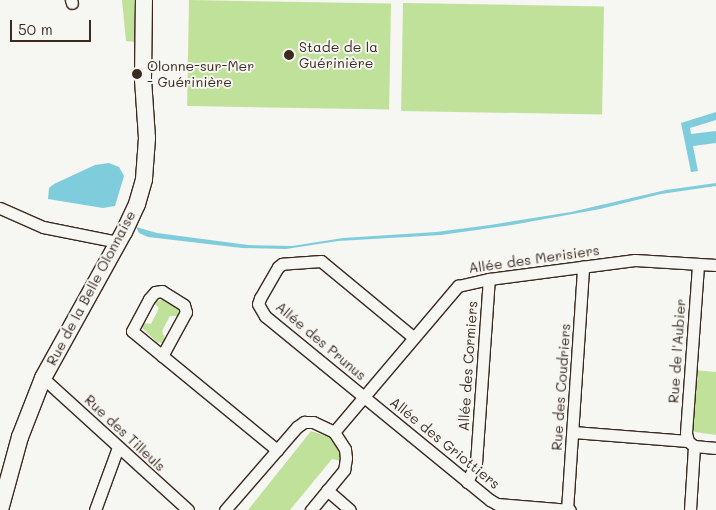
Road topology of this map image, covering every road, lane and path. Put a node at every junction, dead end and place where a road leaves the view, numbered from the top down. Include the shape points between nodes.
1 (144, 0) edge
2 (0, 208) edge
3 (118, 242) junction
4 (698, 264) junction
5 (716, 265) edge
6 (583, 267) junction
7 (489, 279) junction
8 (413, 337) junction
9 (162, 356) junction
10 (43, 378) junction
11 (364, 396) junction
12 (334, 432) junction
13 (573, 432) junction
14 (691, 443) junction
15 (118, 447) junction
16 (716, 448) edge
17 (277, 450) junction
18 (467, 482) junction
19 (327, 490) junction
20 (0, 510) edge
21 (95, 510) edge
22 (188, 510) edge
23 (225, 510) edge
24 (311, 510) edge
25 (350, 510) edge
26 (568, 510) edge
27 (690, 510) edge

1 - 3 street, Rue de la Belle Olonnaise via 146,162 137,204
2 - 3 street via 43,227
3 - 10 street, Rue de la Belle Olonnaise
4 - 5 street, Allée des Merisiers
4 - 6 street, Allée des Merisiers via 650,260
4 - 14 street, Rue de l'Aubier
6 - 7 street, Allée des Merisiers
6 - 13 street, Rue des Coudriers
7 - 8 street, Allée des Merisiers via 458,286
7 - 18 street, Allée des Cormiers via 476,463
8 - 11 street, Allée des Merisiers
8 - 11 street, Allée des Prunus via 321,260 278,267 260,298 260,309
9 - 9 street via 132,331 149,299 155,292 162,291 184,305 186,312
9 - 17 street
10 - 15 street, Rue des Tilleuls
10 - 20 street, Rue de la Belle Olonnaise via 20,437
11 - 12 street, Allée des Merisiers
11 - 18 street, Allée des Griottiers
12 - 17 street via 313,422 304,422
12 - 19 street via 345,449 346,458 344,470
13 - 14 street
13 - 26 street, Rue des Coudriers
14 - 16 street
14 - 27 street, Rue de l'Aubier
15 - 21 street
15 - 22 street, Rue des Tilleuls
17 - 23 street
18 - 26 street, Allée des Griottiers via 497,504
19 - 24 street
19 - 25 street

